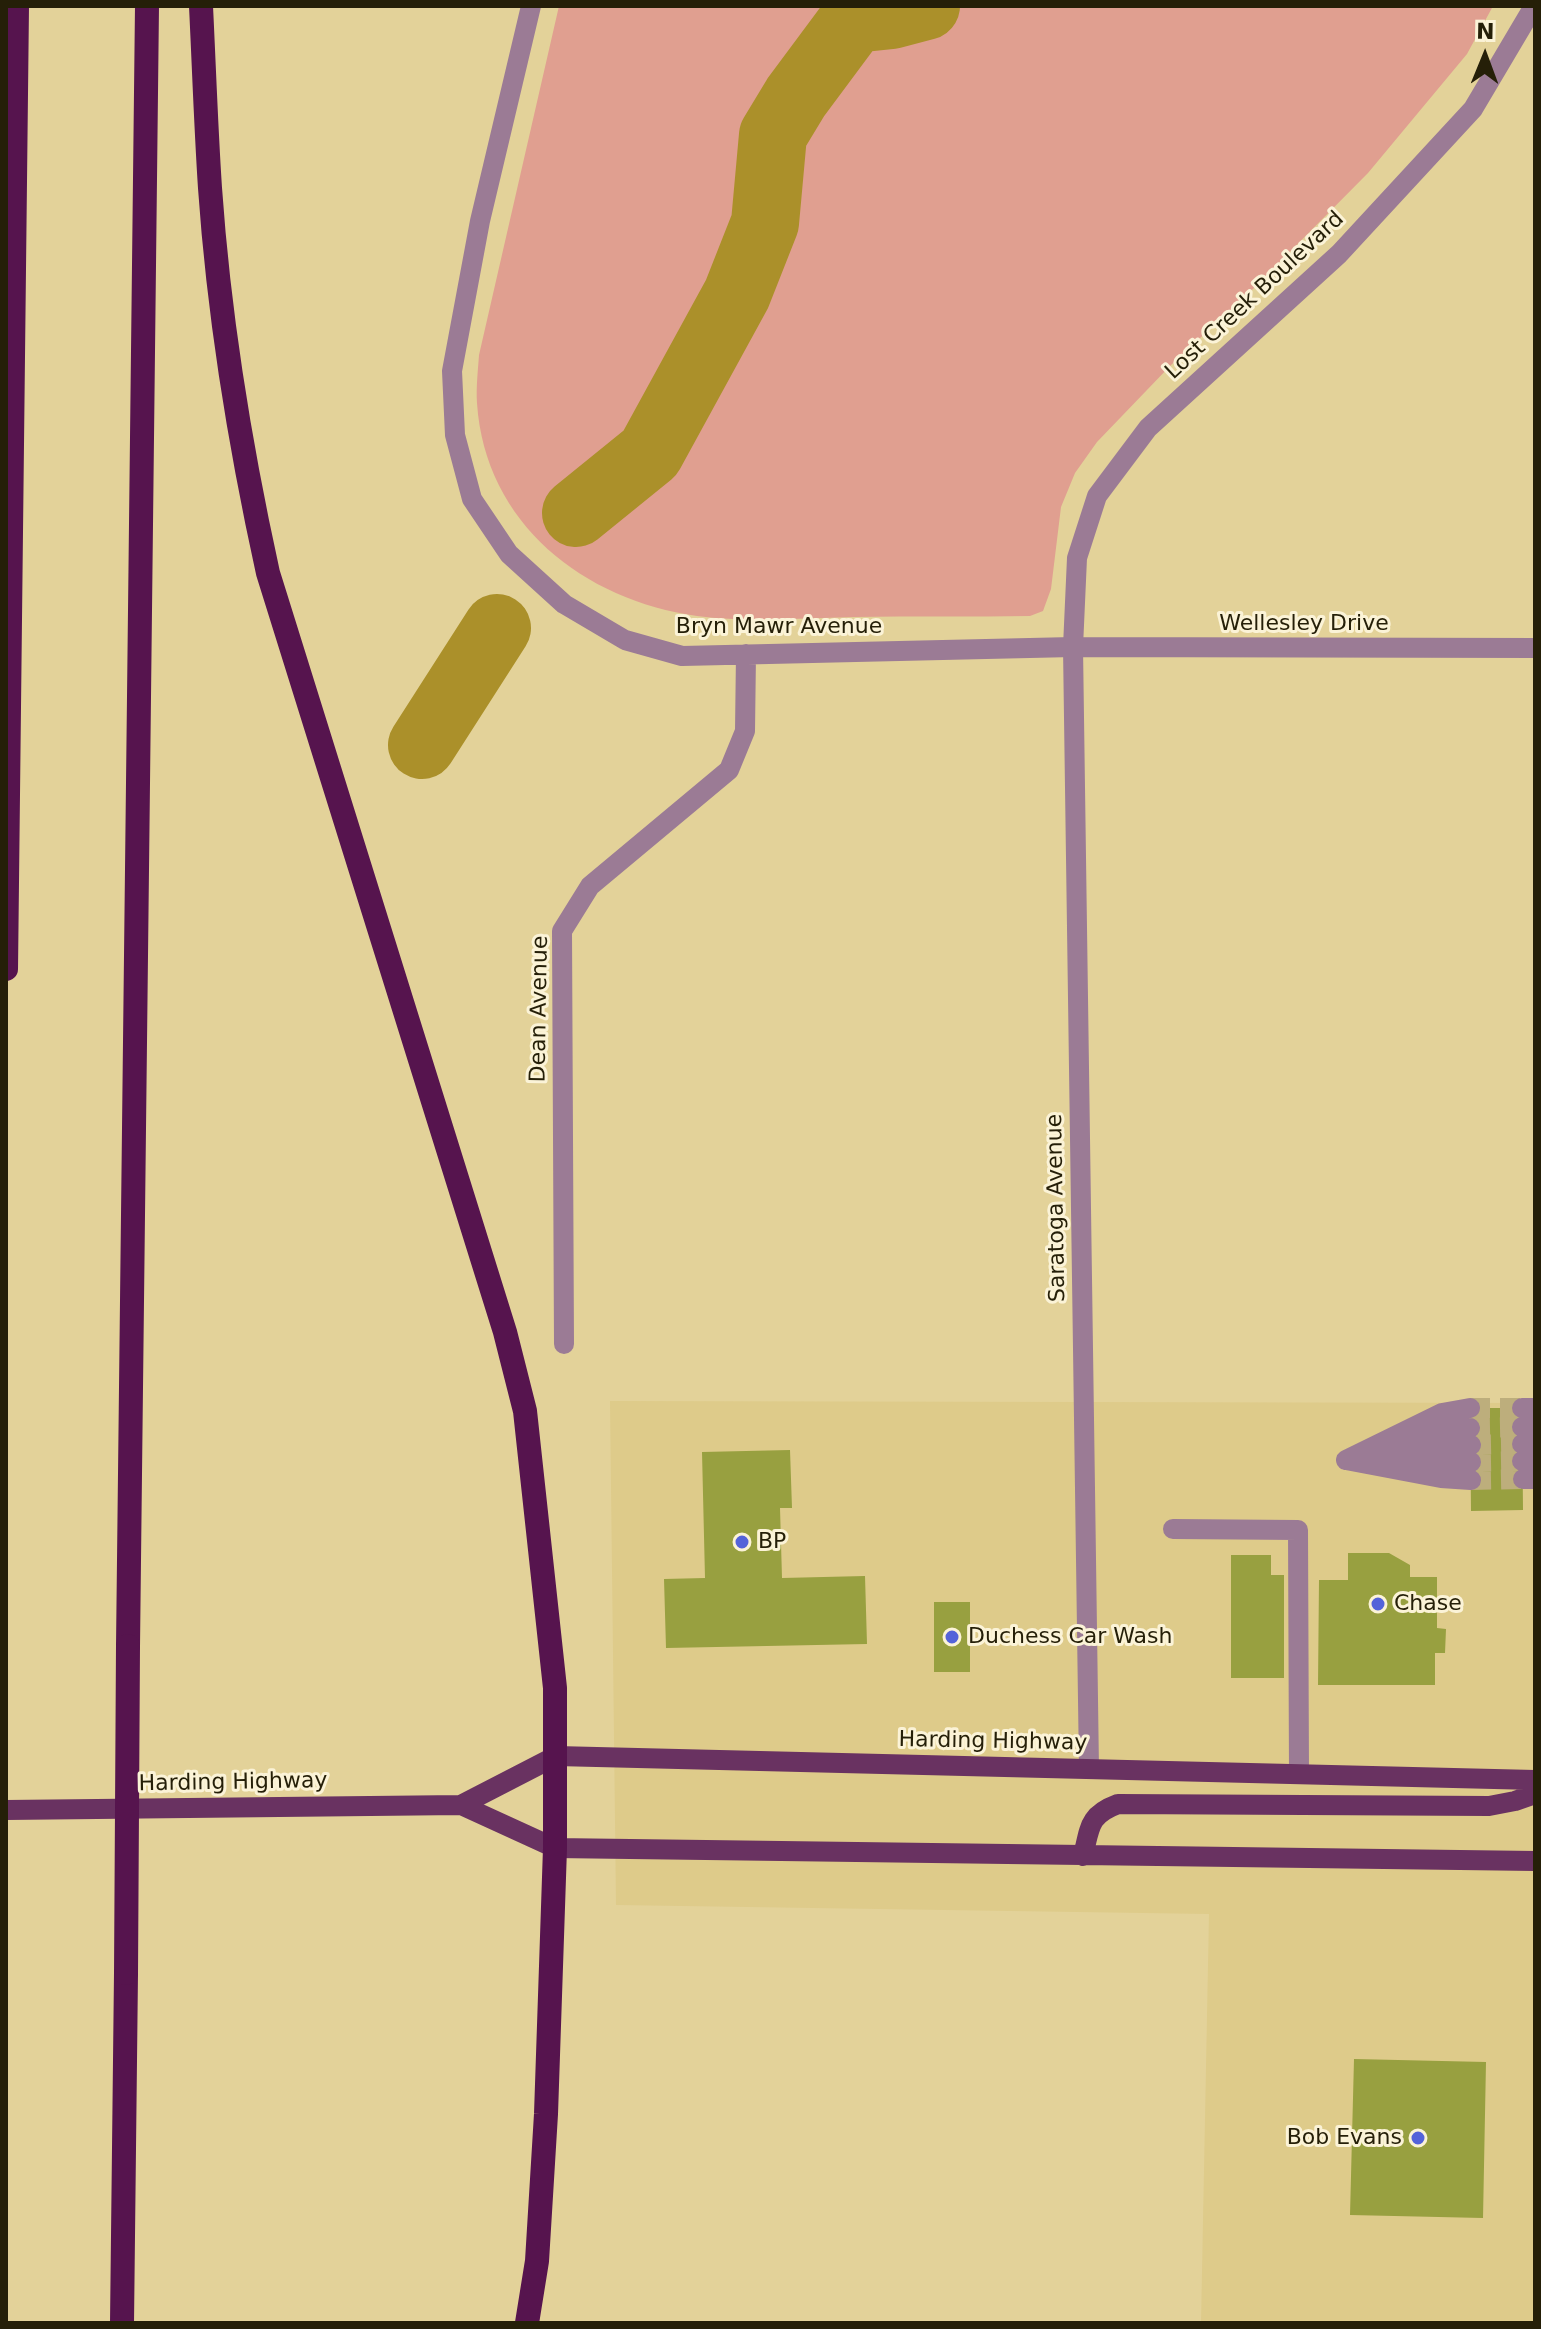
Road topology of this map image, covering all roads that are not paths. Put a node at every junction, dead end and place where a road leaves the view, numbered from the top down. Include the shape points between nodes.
1 (17, 6) edge
2 (147, 6) edge
3 (201, 6) edge
4 (531, 6) edge
5 (1534, 6) edge
6 (1073, 647) junction
7 (1535, 648) edge
8 (746, 654) junction
9 (6, 969) edge
10 (564, 1344) dead end
11 (1346, 1460) joint
12 (1173, 1529) dead end
13 (556, 1756) junction
14 (1089, 1769) junction
15 (1299, 1773) junction
16 (1535, 1780) edge
17 (1535, 1794) edge
18 (461, 1805) junction
19 (6, 1810) edge
20 (555, 1848) junction
21 (1083, 1856) junction
22 (1535, 1861) edge
23 (122, 2323) edge
24 (527, 2323) edge

1 - 9 highway
2 - 23 highway, bridge
3 - 13 highway via 210,191 247,476 268,573 505,1332 525,1411 555,1688
4 - 8 street, Bryn Mawr Avenue via 480,221 452,371 455,435 472,499 509,554 564,604 625,640 682,656
5 - 6 street, Lost Creek Boulevard via 1473,109 1339,254 1148,428 1097,496 1077,558
6 - 7 street, Wellesley Drive
6 - 8 street, Bryn Mawr Avenue
6 - 14 street, Saratoga Avenue
8 - 10 street, Dean Avenue via 745,731 729,770 590,886 562,931
11 - 11 street via 1441,1478 1471,1445 1442,1431
12 - 15 street via 1298,1530
13 - 14 main road, Harding Highway
13 - 18 main road, Harding Highway
13 - 20 highway
14 - 15 main road, Harding Highway
15 - 16 main road, Harding Highway
17 - 21 main road via 1489,1806 1118,1804 1092,1819
18 - 19 main road, Harding Highway
18 - 20 main road, Harding Highway
20 - 21 main road, Harding Highway
20 - 24 highway via 546,2114 537,2261
21 - 22 main road, Harding Highway

